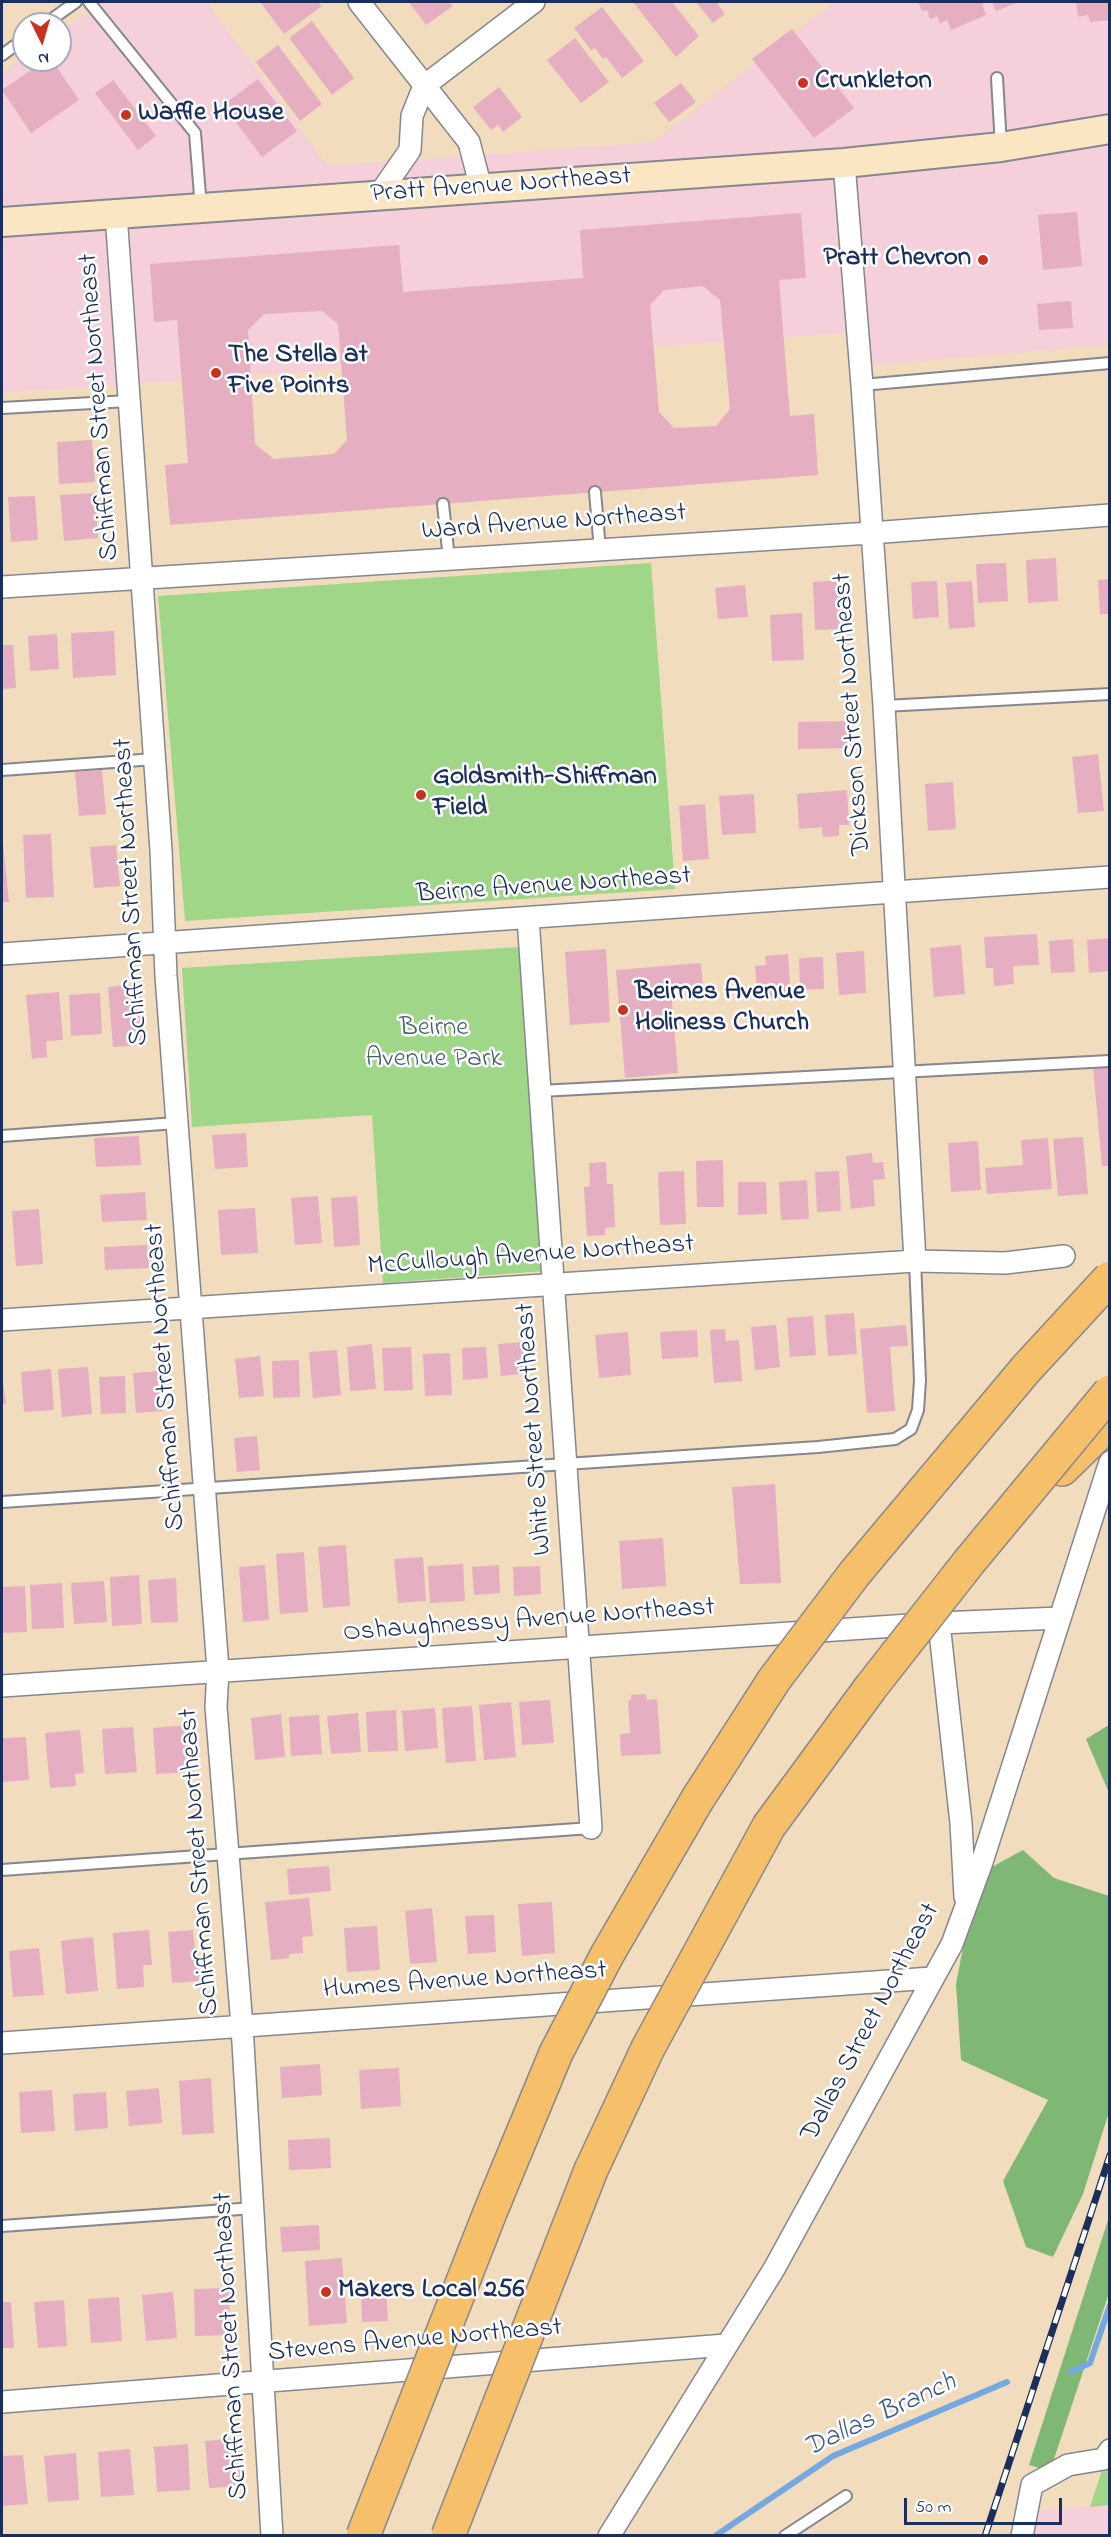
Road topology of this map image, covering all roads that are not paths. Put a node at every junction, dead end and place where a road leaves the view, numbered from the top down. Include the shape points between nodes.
1 (76, 2) edge
2 (89, 2) edge
3 (359, 2) edge
4 (534, 2) edge
5 (62, 12) edge
6 (997, 78) dead end
7 (424, 86) junction
8 (1110, 129) edge
9 (1001, 147) junction
10 (1110, 148) edge
11 (844, 163) junction
12 (481, 188) junction
13 (378, 196) junction
14 (201, 208) junction
15 (116, 214) junction
16 (2, 222) edge
17 (1110, 363) edge
18 (862, 385) junction
19 (129, 401) junction
20 (2, 408) edge
21 (596, 492) dead end
22 (443, 504) dead end
23 (1110, 515) edge
24 (871, 533) junction
25 (600, 549) junction
26 (448, 559) junction
27 (141, 578) junction
28 (2, 587) edge
29 (1110, 694) edge
30 (884, 706) junction
31 (155, 759) junction
32 (2, 770) edge
33 (1110, 877) edge
34 (893, 892) junction
35 (528, 918) junction
36 (164, 943) junction
37 (2, 954) edge
38 (1110, 1061) edge
39 (904, 1072) junction
40 (540, 1091) junction
41 (176, 1123) junction
42 (2, 1136) edge
43 (1064, 1256) dead end
44 (915, 1261) junction
45 (1110, 1278) edge
46 (554, 1284) junction
47 (190, 1308) junction
48 (2, 1320) edge
49 (1110, 1392) edge
50 (1110, 1422) edge
51 (1110, 1462) edge
52 (567, 1464) junction
53 (203, 1489) junction
54 (2, 1502) edge
55 (969, 1562) junction
56 (1060, 1618) junction
57 (939, 1623) junction
58 (580, 1647) junction
59 (218, 1670) junction
60 (2, 1686) edge
61 (591, 1828) joint
62 (228, 1855) junction
63 (2, 1870) edge
64 (965, 1907) junction
65 (932, 1978) junction
66 (242, 2026) junction
67 (2, 2043) edge
68 (254, 2208) junction
69 (2, 2226) edge
70 (726, 2345) junction
71 (263, 2383) junction
72 (2, 2402) edge
73 (1108, 2457) edge
74 (846, 2496) dead end
75 (272, 2535) edge
76 (363, 2535) edge
77 (448, 2535) edge
78 (609, 2535) edge
79 (785, 2535) edge
80 (1022, 2535) edge

1 - 5 lane
2 - 14 lane via 195,133
3 - 7 street
4 - 7 street
6 - 9 lane
7 - 12 street via 469,142
7 - 13 street via 412,116 410,150
8 - 9 main road, Pratt Avenue Northeast
9 - 10 main road, Pratt Avenue Northeast
9 - 11 main road, Pratt Avenue Northeast
11 - 12 main road, Pratt Avenue Northeast
11 - 18 street, Dickson Street Northeast
12 - 13 main road, Pratt Avenue Northeast
13 - 14 main road, Pratt Avenue Northeast
14 - 15 main road, Pratt Avenue Northeast
15 - 16 main road, Pratt Avenue Northeast
15 - 19 street, Schiffman Street Northeast
17 - 18 lane
18 - 24 street, Dickson Street Northeast
19 - 20 lane
19 - 27 street, Schiffman Street Northeast
21 - 25 lane
22 - 26 lane
23 - 24 street, Ward Avenue Northeast
24 - 25 street, Ward Avenue Northeast
24 - 30 street, Dickson Street Northeast
25 - 26 street, Ward Avenue Northeast
26 - 27 street, Ward Avenue Northeast
27 - 28 street, Ward Avenue Northeast
27 - 31 street, Schiffman Street Northeast
29 - 30 lane
30 - 34 street, Dickson Street Northeast
31 - 32 lane
31 - 36 street, Schiffman Street Northeast
33 - 34 street, Beirne Avenue Northeast
34 - 35 street, Beirne Avenue Northeast
34 - 39 street, Dickson Street Northeast
35 - 36 street, Beirne Avenue Northeast
35 - 40 street, White Street Northeast
36 - 37 street, Beirne Avenue Northeast
36 - 41 street, Schiffman Street Northeast
38 - 39 lane
39 - 40 lane
39 - 44 street, Dickson Street Northeast
40 - 46 street, White Street Northeast
41 - 42 lane
41 - 47 street, Schiffman Street Northeast
43 - 44 street, McCullough Avenue Northeast via 1005,1263
44 - 46 street, McCullough Avenue Northeast
44 - 52 lane via 918,1410 910,1429 895,1439
45 - 76 highway, bridge via 1026,1369 855,1573 774,1680 691,1810 607,1955 556,2053
46 - 47 street, McCullough Avenue Northeast
46 - 52 street, White Street Northeast
47 - 48 street, McCullough Avenue Northeast
47 - 53 street, Schiffman Street Northeast
49 - 55 highway, bridge
50 - 55 highway, bridge
51 - 56 street, Dallas Street Northeast
52 - 53 lane
52 - 58 street, White Street Northeast
53 - 54 lane
53 - 59 street, Schiffman Street Northeast
55 - 77 highway, bridge via 870,1687 769,1826 648,2048 591,2170
56 - 57 street, Oshaughnessy Avenue Northeast
56 - 64 street, Dallas Street Northeast
57 - 58 street, Oshaughnessy Avenue Northeast
57 - 64 street via 961,1823
58 - 59 street, Oshaughnessy Avenue Northeast
58 - 61 street, White Street Northeast
59 - 60 street, Oshaughnessy Avenue Northeast
59 - 62 street, Schiffman Street Northeast via 216,1707
61 - 62 lane
62 - 63 lane
62 - 66 street, Schiffman Street Northeast
64 - 65 street, Dallas Street Northeast via 952,1944
65 - 66 street, Humes Avenue Northeast
65 - 70 street, Dallas Street Northeast via 774,2269
66 - 67 street, Humes Avenue Northeast
66 - 68 street, Schiffman Street Northeast
68 - 69 lane
68 - 71 street, Schiffman Street Northeast
70 - 71 street, Stevens Avenue Northeast
70 - 78 street, Dallas Street Northeast
71 - 72 street, Stevens Avenue Northeast
71 - 75 street, Schiffman Street Northeast
73 - 80 street via 1068,2465 1032,2485
74 - 79 lane

